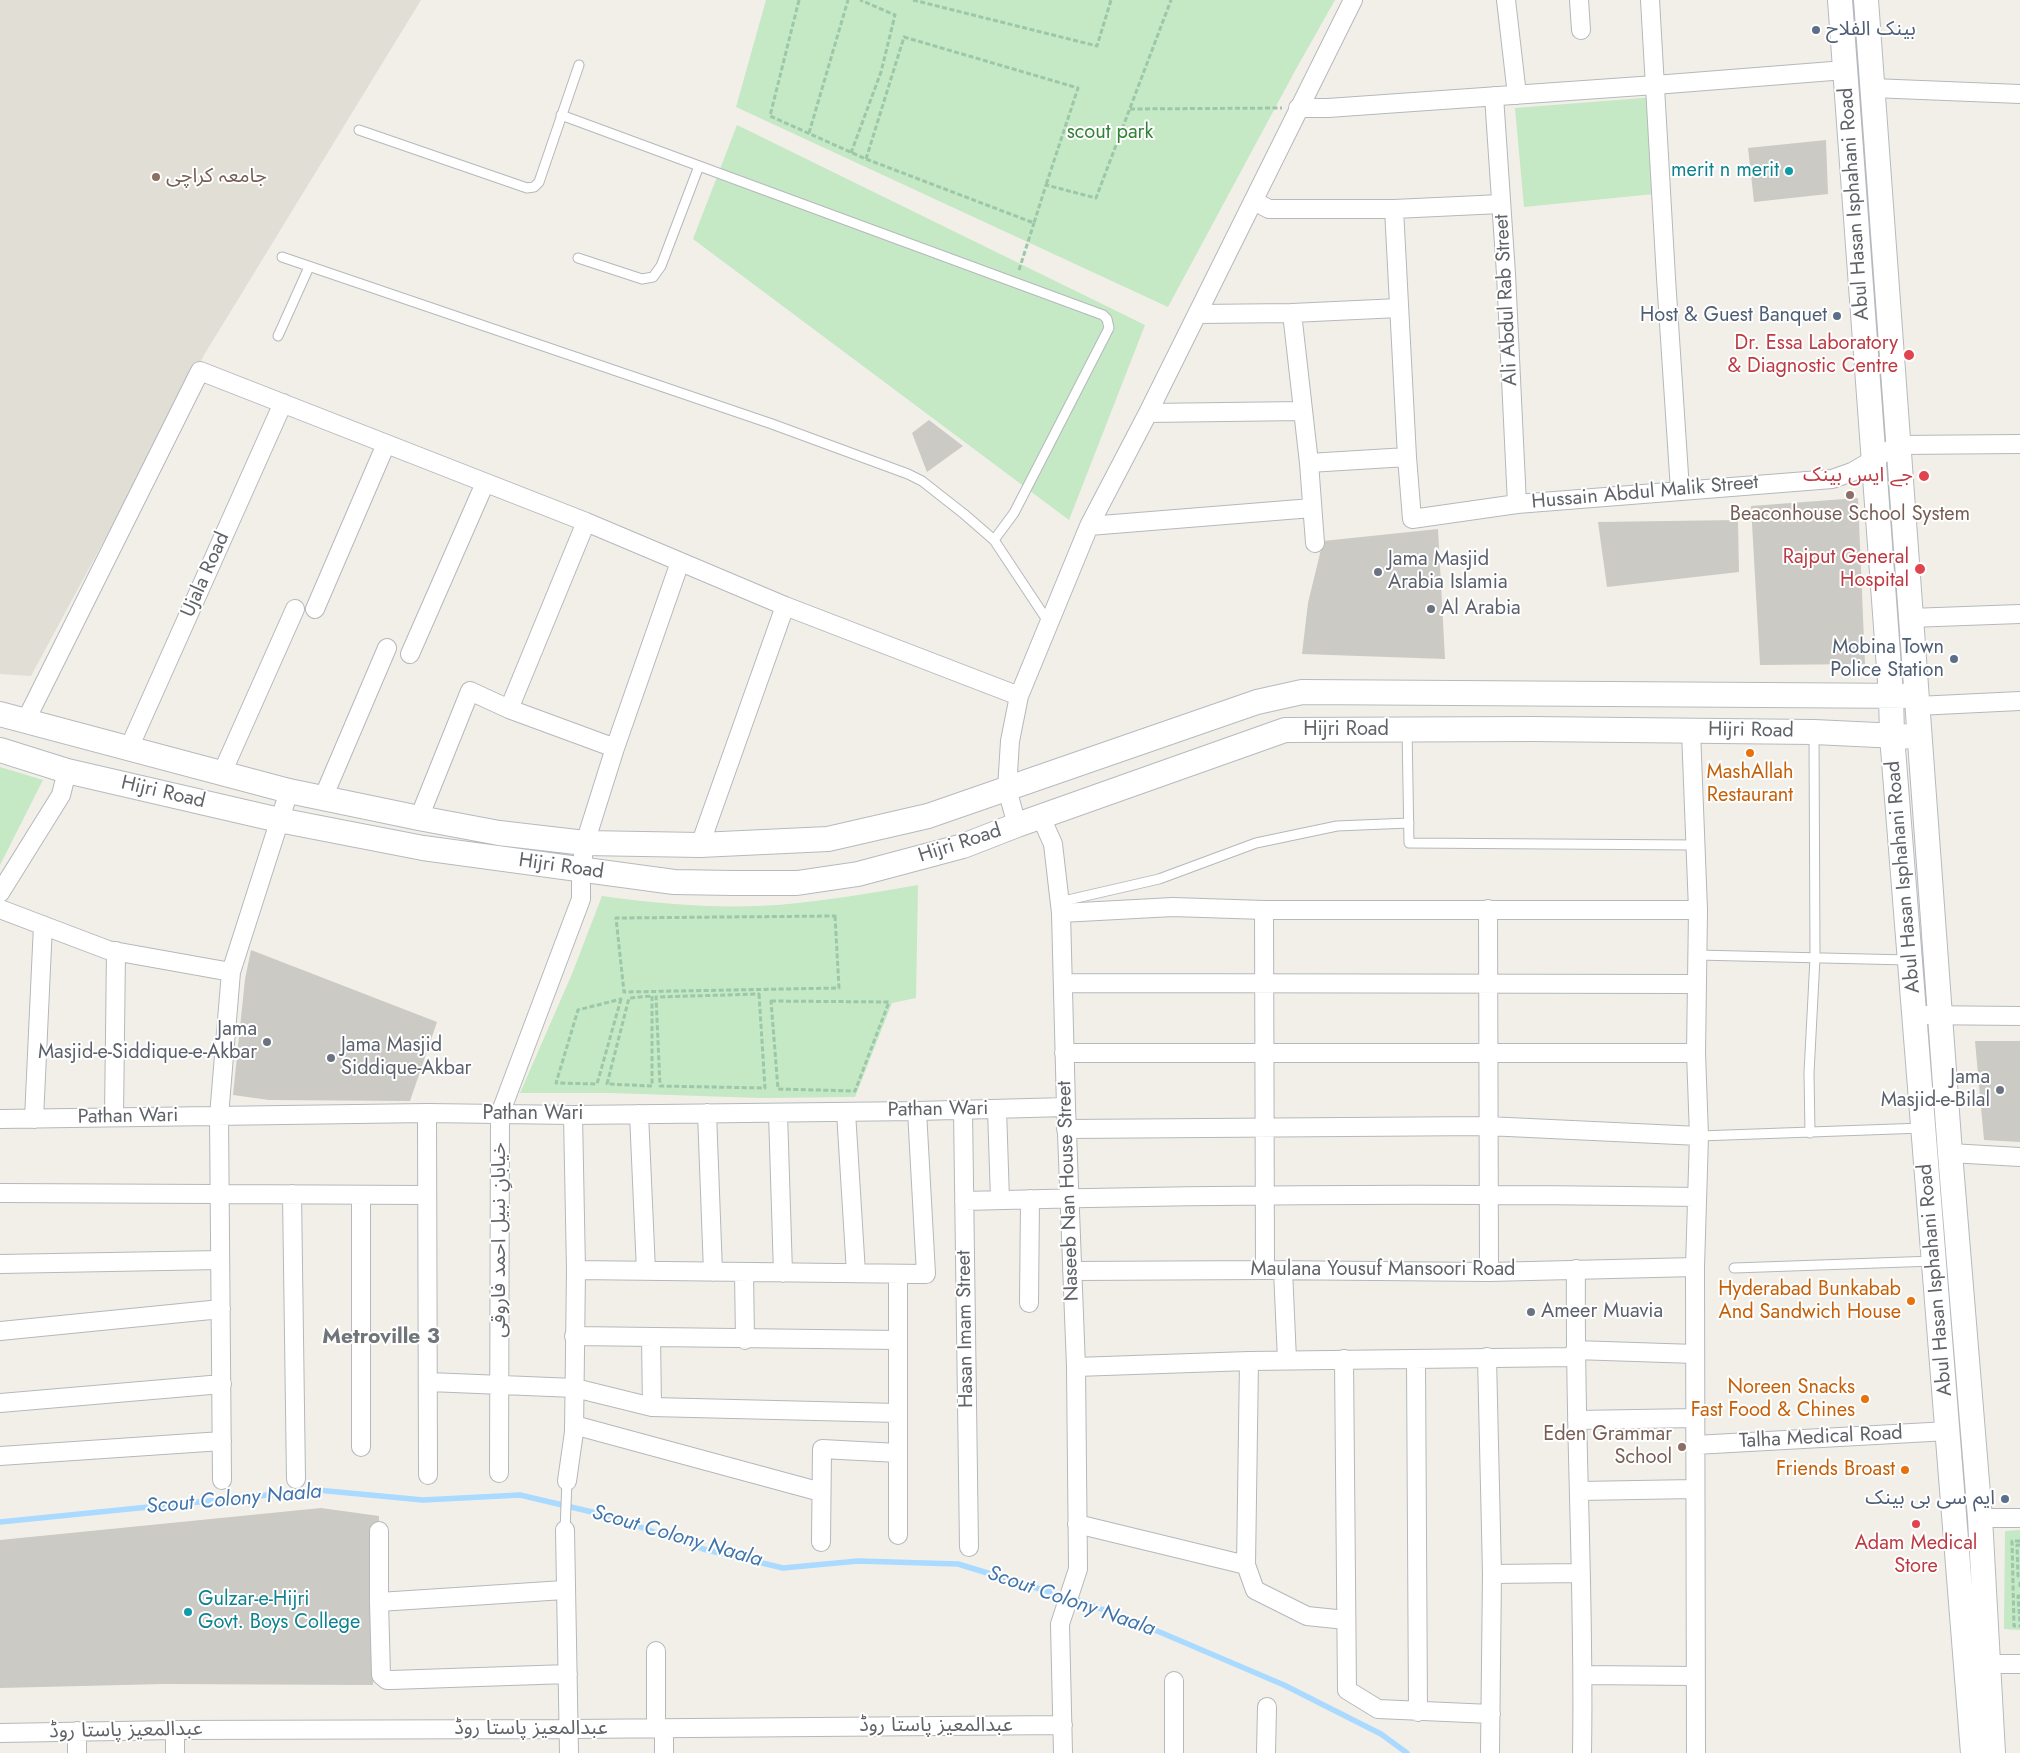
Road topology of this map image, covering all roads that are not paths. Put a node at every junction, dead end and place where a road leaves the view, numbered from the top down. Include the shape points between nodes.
1 (1353, 0) edge
2 (1506, 0) edge
3 (1580, 0) edge
4 (1650, 0) edge
5 (1840, 0) edge
6 (1866, 0) edge
7 (1582, 30) dead end
8 (579, 65) dead end
9 (1845, 70) junction
10 (1655, 85) junction
11 (1872, 88) junction
12 (2020, 94) edge
13 (1517, 95) junction
14 (1494, 96) junction
15 (1298, 108) junction
16 (561, 115) junction
17 (359, 130) dead end
18 (699, 166) junction
19 (1254, 201) junction
20 (1501, 204) junction
21 (1394, 209) junction
22 (282, 258) dead end
23 (578, 258) dead end
24 (309, 267) junction
25 (1399, 308) junction
26 (1197, 314) junction
27 (1292, 314) junction
28 (278, 336) dead end
29 (283, 403) junction
30 (1895, 408) junction
31 (1869, 410) junction
32 (1303, 411) junction
33 (1148, 413) junction
34 (386, 444) junction
35 (2020, 444) edge
36 (1898, 445) junction
37 (1407, 457) junction
38 (1873, 458) junction
39 (1309, 463) junction
40 (486, 482) junction
41 (1680, 490) junction
42 (1517, 504) junction
43 (1312, 508) junction
44 (586, 522) junction
45 (1089, 526) junction
46 (994, 540) junction
47 (1315, 543) dead end
48 (680, 562) junction
49 (786, 606) junction
50 (315, 609) dead end
51 (295, 610) dead end
52 (2020, 614) edge
53 (1910, 618) junction
54 (1049, 623) junction
55 (387, 648) dead end
56 (410, 654) dead end
57 (1891, 695) junction
58 (1019, 696) junction
59 (1917, 701) junction
60 (2020, 701) edge
61 (509, 709) junction
62 (0, 714) edge
63 (26, 720) junction
64 (60, 729) junction
65 (1407, 729) junction
66 (1691, 731) junction
67 (1814, 732) junction
68 (1892, 736) junction
69 (1919, 737) junction
70 (96, 739) junction
71 (129, 748) junction
72 (615, 748) junction
73 (0, 750) edge
74 (67, 771) junction
75 (222, 773) junction
76 (1007, 789) junction
77 (289, 791) junction
78 (323, 798) junction
79 (1041, 817) junction
80 (419, 818) junction
81 (279, 820) junction
82 (1409, 823) junction
83 (1017, 825) junction
84 (585, 843) junction
85 (1695, 845) junction
86 (700, 846) junction
87 (581, 870) junction
88 (0, 893) edge
89 (0, 908) edge
90 (1060, 908) junction
91 (1488, 909) junction
92 (1264, 910) junction
93 (1698, 910) junction
94 (43, 925) junction
95 (116, 951) junction
96 (1697, 955) junction
97 (1815, 958) junction
98 (1911, 960) junction
99 (231, 972) junction
100 (1063, 983) junction
101 (1264, 983) junction
102 (1488, 983) junction
103 (1696, 984) junction
104 (1940, 1014) junction
105 (1915, 1015) junction
106 (2020, 1016) edge
107 (1064, 1053) junction
108 (1264, 1053) junction
109 (1487, 1053) junction
110 (1696, 1053) junction
111 (1066, 1107) junction
112 (996, 1109) junction
113 (963, 1110) junction
114 (918, 1111) junction
115 (846, 1112) junction
116 (427, 1113) junction
117 (707, 1113) junction
118 (778, 1113) junction
119 (500, 1114) junction
120 (639, 1114) junction
121 (573, 1115) junction
122 (219, 1116) junction
123 (114, 1117) junction
124 (0, 1119) edge
125 (34, 1119) junction
126 (1487, 1126) junction
127 (1265, 1128) junction
128 (1924, 1128) junction
129 (1066, 1129) junction
130 (1810, 1133) junction
131 (1699, 1136) junction
132 (1950, 1152) junction
133 (2020, 1157) edge
134 (0, 1193) edge
135 (220, 1194) junction
136 (292, 1194) junction
137 (1488, 1194) junction
138 (361, 1195) junction
139 (427, 1195) junction
140 (1265, 1196) junction
141 (1697, 1197) junction
142 (1069, 1198) junction
143 (1030, 1199) junction
144 (1000, 1200) junction
145 (964, 1201) junction
146 (220, 1260) junction
147 (1934, 1261) junction
148 (0, 1264) edge
149 (1695, 1267) junction
150 (1734, 1268) dead end
151 (1576, 1269) junction
152 (576, 1270) junction
153 (1265, 1270) junction
154 (1284, 1270) junction
155 (646, 1271) junction
156 (1072, 1271) junction
157 (713, 1272) junction
158 (744, 1272) junction
159 (1489, 1272) junction
160 (783, 1273) junction
161 (856, 1273) junction
162 (898, 1274) junction
163 (1029, 1303) dead end
164 (221, 1309) junction
165 (0, 1331) edge
166 (574, 1336) junction
167 (651, 1338) junction
168 (745, 1340) junction
169 (898, 1340) junction
170 (1575, 1353) junction
171 (1695, 1354) junction
172 (1416, 1358) junction
173 (1487, 1358) junction
174 (1344, 1359) junction
175 (1250, 1360) junction
176 (1287, 1360) junction
177 (1076, 1366) junction
178 (429, 1382) junction
179 (222, 1384) junction
180 (500, 1386) junction
181 (575, 1388) junction
182 (0, 1403) edge
183 (652, 1407) junction
184 (898, 1413) junction
185 (1695, 1418) junction
186 (1577, 1420) junction
187 (574, 1425) junction
188 (1948, 1432) junction
189 (222, 1441) junction
190 (1695, 1446) junction
191 (361, 1447) dead end
192 (898, 1454) junction
193 (0, 1456) edge
194 (498, 1474) dead end
195 (428, 1475) dead end
196 (296, 1479) dead end
197 (222, 1480) dead end
198 (567, 1481) joint
199 (1695, 1489) junction
200 (1579, 1491) junction
201 (821, 1492) junction
202 (1980, 1518) junction
203 (2020, 1518) edge
204 (1077, 1524) junction
205 (565, 1530) joint
206 (379, 1531) dead end
207 (898, 1535) dead end
208 (821, 1542) dead end
209 (969, 1547) dead end
210 (1246, 1565) junction
211 (1581, 1573) junction
212 (1492, 1574) junction
213 (564, 1590) junction
214 (379, 1602) junction
215 (1346, 1620) junction
216 (656, 1651) dead end
217 (1988, 1664) junction
218 (2020, 1664) edge
219 (568, 1674) junction
220 (1584, 1675) junction
221 (1696, 1676) junction
222 (1174, 1681) dead end
223 (1267, 1707) dead end
224 (1418, 1712) junction
225 (1491, 1714) junction
226 (1063, 1726) junction
227 (660, 1728) junction
228 (569, 1729) junction
229 (175, 1730) junction
230 (77, 1731) junction
231 (0, 1733) edge
232 (77, 1753) edge
233 (175, 1753) edge
234 (569, 1753) edge
235 (664, 1753) edge
236 (1063, 1753) edge
237 (1174, 1753) edge
238 (1266, 1753) edge
239 (1490, 1753) edge
240 (1582, 1753) edge
241 (1696, 1753) edge
242 (1973, 1753) edge
243 (1993, 1753) edge

1 - 15 street
2 - 13 street
3 - 7 street
4 - 10 street
5 - 9 main road, Abul Hasan Isphahani Road
6 - 11 main road, Abul Hasan Isphahani Road
8 - 16 lane
9 - 10 street
9 - 31 main road, Abul Hasan Isphahani Road
10 - 13 street
10 - 41 street
11 - 12 street
11 - 30 main road, Abul Hasan Isphahani Road
13 - 14 street
14 - 15 street
14 - 20 street, Ali Abdul Rab Street
15 - 19 street
16 - 17 lane via 539,182 527,188
16 - 18 lane
18 - 23 lane via 661,266 653,277 642,279
18 - 46 lane via 1107,319 1109,328 1014,513
19 - 21 street via 1269,208
19 - 26 street
20 - 21 street
20 - 42 street, Ali Abdul Rab Street
21 - 25 street
22 - 24 lane
24 - 28 lane
24 - 46 lane via 772,424 908,474 922,481
25 - 27 street
25 - 37 street
26 - 27 street
26 - 33 street
27 - 32 street
29 - 34 street
29 - 63 street via 200,370
29 - 71 street, Ujala Road
30 - 31 main road
30 - 36 main road, Abul Hasan Isphahani Road
31 - 38 main road, Abul Hasan Isphahani Road
32 - 33 street
32 - 39 street
33 - 45 street
34 - 40 street
34 - 50 street
35 - 36 street
36 - 38 street, Hussain Abdul Malik Street
36 - 53 main road, Abul Hasan Isphahani Road
37 - 39 street
37 - 42 street, Hussain Abdul Malik Street via 1412,520
38 - 41 street, Hussain Abdul Malik Street via 1852,472 1832,479
38 - 57 main road, Abul Hasan Isphahani Road
39 - 43 street
40 - 44 street
40 - 56 street
41 - 42 street, Hussain Abdul Malik Street
43 - 45 street
43 - 47 street
44 - 48 street
44 - 61 street
45 - 54 street
46 - 54 lane
48 - 49 street
48 - 72 street, خیابانِ نبیل احمد فاروقی
49 - 58 street
49 - 86 street
51 - 75 street
52 - 53 street
53 - 59 main road, Abul Hasan Isphahani Road
54 - 58 street
55 - 78 street
57 - 59 main road, Hijri Road
57 - 68 main road, Abul Hasan Isphahani Road
57 - 76 main road, Hijri Road via 1302,692 1248,705
58 - 76 street via 1010,741
59 - 60 street
59 - 69 main road, Abul Hasan Isphahani Road
61 - 72 street
61 - 80 street via 470,691
62 - 63 main road, Hijri Road
63 - 64 main road, Hijri Road
64 - 70 main road, Hijri Road
64 - 74 main road
65 - 66 main road, Hijri Road
65 - 79 main road, Hijri Road via 1285,730
65 - 82 lane
66 - 67 main road, Hijri Road
66 - 85 street
67 - 68 main road, Hijri Road
67 - 97 lane
68 - 69 main road, Hijri Road
68 - 98 main road, Abul Hasan Isphahani Road
69 - 104 main road, Abul Hasan Isphahani Road
70 - 71 main road, Hijri Road
70 - 74 main road
71 - 75 main road, Hijri Road
72 - 84 street, خیابانِ نبیل احمد فاروقی
73 - 74 main road, Hijri Road
74 - 81 main road, Hijri Road
74 - 88 street via 61,794
75 - 77 main road, Hijri Road
76 - 83 street
76 - 86 main road, Hijri Road via 928,816 828,839
77 - 78 main road, Hijri Road
77 - 81 street
78 - 80 main road, Hijri Road
79 - 83 main road, Hijri Road
79 - 90 street, Naseeb Nan House Street via 1053,844
80 - 84 main road, Hijri Road via 500,833
81 - 87 main road, Hijri Road via 422,848
81 - 99 street
82 - 85 lane via 1409,843
82 - 90 lane via 1337,826 1256,843 1158,879
83 - 87 main road, Hijri Road via 964,846 858,874 797,883 674,882
84 - 86 main road, Hijri Road
84 - 87 street, خیابانِ نبیل احمد فاروقی
85 - 93 street
87 - 119 street, خیابانِ نبیل احمد فاروقی via 581,899
89 - 94 street
90 - 92 street
90 - 100 street, Naseeb Nan House Street
91 - 92 street
91 - 93 street
91 - 102 street
92 - 101 street
93 - 96 street
94 - 95 street
94 - 125 street
95 - 99 street
95 - 123 street
96 - 97 lane
96 - 103 street
97 - 98 lane
97 - 130 lane via 1809,1072
98 - 105 main road, Abul Hasan Isphahani Road
99 - 122 street
100 - 101 street
100 - 107 street, Naseeb Nan House Street
101 - 102 street
101 - 108 street
102 - 103 street
102 - 109 street
103 - 110 street
104 - 105 street
104 - 106 street
104 - 132 main road, Abul Hasan Isphahani Road
105 - 128 main road, Abul Hasan Isphahani Road
107 - 108 street
107 - 111 street, Naseeb Nan House Street
108 - 109 street
108 - 127 street
109 - 110 street
109 - 126 street
110 - 131 street
111 - 112 street, Pathan Wari
111 - 129 street, Naseeb Nan House Street
112 - 113 street, Pathan Wari
112 - 144 street
113 - 114 street, Pathan Wari
113 - 145 street, Hasan Imam Street
114 - 115 street, Pathan Wari
114 - 162 street via 926,1274
115 - 118 street, Pathan Wari
115 - 161 street
116 - 119 street, Pathan Wari
116 - 122 street, Pathan Wari
116 - 139 street
117 - 118 street, Pathan Wari
117 - 120 street, Pathan Wari
117 - 157 street
118 - 160 street
119 - 121 street, Pathan Wari
119 - 180 street, خیابانِ نبیل احمد فاروقی
120 - 121 street, Pathan Wari
120 - 155 street
121 - 152 street
122 - 123 street, Pathan Wari
122 - 135 street
123 - 125 street, Pathan Wari
124 - 125 street, Pathan Wari
126 - 127 street
126 - 131 street
126 - 137 street
127 - 129 street
127 - 140 street
128 - 130 lane
128 - 147 main road, Abul Hasan Isphahani Road
129 - 142 street, Naseeb Nan House Street
130 - 131 lane
131 - 141 street
132 - 133 street
132 - 202 main road, Abul Hasan Isphahani Road
134 - 135 street
135 - 136 street
135 - 146 street
136 - 138 street
136 - 196 street
137 - 140 street
137 - 141 street
137 - 159 street
138 - 139 street
138 - 191 street
139 - 178 street
140 - 142 street
140 - 153 street
141 - 149 street
142 - 143 street
142 - 156 street, Naseeb Nan House Street
143 - 144 street
143 - 163 street
144 - 145 street
145 - 209 street, Hasan Imam Street
146 - 148 street
146 - 164 street
147 - 150 lane
147 - 188 main road, Abul Hasan Isphahani Road
149 - 151 street, Maulana Yousuf Mansoori Road
149 - 171 street
151 - 159 street, Maulana Yousuf Mansoori Road
151 - 170 street
152 - 155 street
152 - 166 street
153 - 154 street, Maulana Yousuf Mansoori Road
153 - 156 street, Maulana Yousuf Mansoori Road
154 - 159 street, Maulana Yousuf Mansoori Road
154 - 176 street
155 - 157 street
156 - 177 street, Naseeb Nan House Street
157 - 158 street
158 - 160 street
158 - 168 street
160 - 161 street
161 - 162 street
162 - 169 street
164 - 165 street
164 - 179 street
166 - 167 street
166 - 181 street
167 - 168 street
167 - 183 street
168 - 169 street
169 - 184 street
170 - 171 street
170 - 173 street
170 - 186 street
171 - 185 street
172 - 173 street
172 - 174 street
172 - 224 street
173 - 212 street
174 - 176 street
174 - 215 street
175 - 176 street
175 - 177 street
175 - 210 street
177 - 204 street, Naseeb Nan House Street
178 - 180 street
178 - 195 street
179 - 182 street
179 - 189 street
180 - 181 street
180 - 194 street, خیابانِ نبیل احمد فاروقی
181 - 183 street
181 - 187 street
183 - 184 street
184 - 192 street
185 - 186 street
185 - 190 street
186 - 200 street
187 - 198 street
187 - 201 street
188 - 190 street, Talha Medical Road
188 - 242 main road, Abul Hasan Isphahani Road
189 - 193 street
189 - 197 street
190 - 199 street
192 - 201 street via 822,1449
192 - 207 street
198 - 205 lane
199 - 200 street
199 - 221 street
200 - 211 street
201 - 208 street
202 - 203 street
202 - 217 main road, Abul Hasan Isphahani Road
204 - 210 street
204 - 226 street, Naseeb Nan House Street via 1078,1569 1060,1624
205 - 213 street
206 - 214 street
210 - 215 street via 1255,1590 1307,1616
211 - 212 street
211 - 220 street
212 - 225 street
213 - 214 street
213 - 219 street
214 - 219 street via 381,1675 387,1680
215 - 224 street via 1347,1690 1378,1709
216 - 227 street
217 - 218 street
217 - 243 main road, Abul Hasan Isphahani Road
219 - 228 street
220 - 221 street
220 - 240 street
221 - 241 street
222 - 237 street
223 - 238 street
224 - 225 street
225 - 239 street
226 - 227 street, عبدالمعیز پاستا روڈ
226 - 236 street, Naseeb Nan House Street
227 - 228 street, عبدالمعیز پاستا روڈ
227 - 235 street
228 - 229 street, عبدالمعیز پاستا روڈ
228 - 234 street
229 - 230 street, عبدالمعیز پاستا روڈ
229 - 233 street
230 - 231 street, عبدالمعیز پاستا روڈ
230 - 232 street

